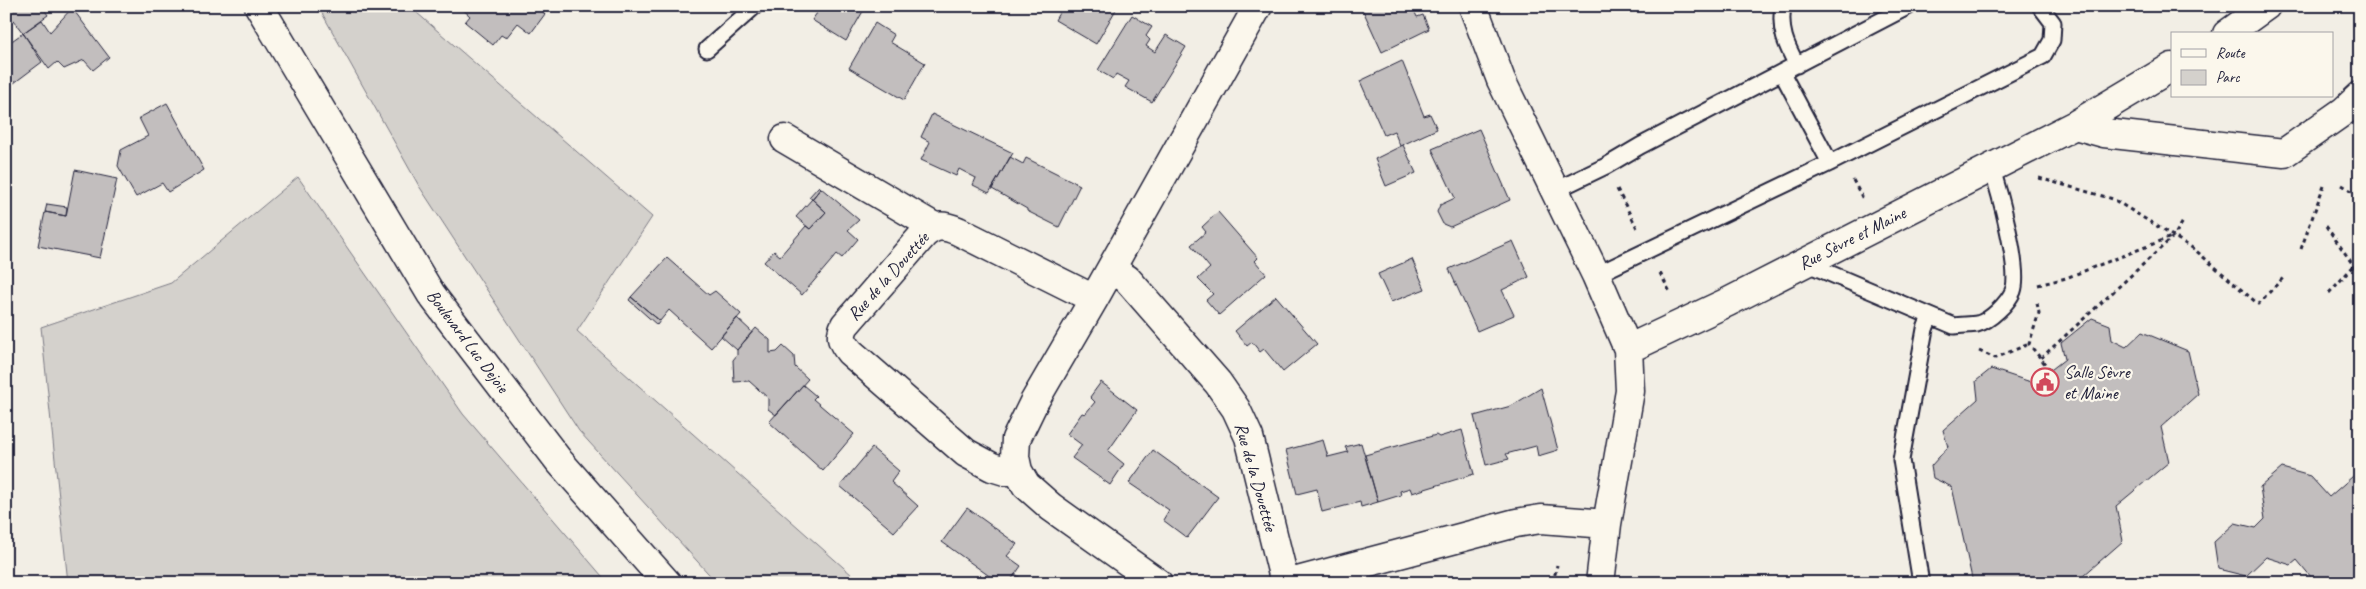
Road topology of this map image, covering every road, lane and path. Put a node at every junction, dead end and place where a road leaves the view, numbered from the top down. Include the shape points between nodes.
1 (259, 6) edge
2 (272, 6) edge
3 (755, 6) edge
4 (1258, 6) edge
5 (1473, 6) edge
6 (1783, 6) edge
7 (1909, 6) edge
8 (2040, 6) edge
9 (2266, 6) edge
10 (2230, 32) edge
11 (707, 49) dead end
12 (1797, 65) junction
13 (2171, 68) edge
14 (1782, 73) junction
15 (302, 76) junction
16 (2360, 96) edge
17 (2075, 125) junction
18 (784, 139) dead end
19 (1830, 163) junction
20 (1991, 167) junction
21 (2035, 176) dead end
22 (1613, 180) dead end
23 (2324, 185) dead end
24 (2342, 185) dead end
25 (1554, 191) junction
26 (2360, 196) edge
27 (2184, 220) dead end
28 (933, 226) junction
29 (2326, 226) dead end
30 (1639, 231) dead end
31 (2174, 236) junction
32 (2301, 249) dead end
33 (2360, 259) edge
34 (1804, 262) junction
35 (2354, 266) junction
36 (1657, 267) dead end
37 (1111, 269) junction
38 (2360, 271) edge
39 (1596, 275) junction
40 (2285, 276) dead end
41 (2033, 287) dead end
42 (2329, 293) dead end
43 (1673, 298) dead end
44 (1094, 299) junction
45 (1930, 316) junction
46 (1628, 348) junction
47 (2033, 348) dead end
48 (2041, 358) junction
49 (2050, 370) dead end
50 (1018, 470) junction
51 (1607, 524) junction
52 (1557, 565) dead end
53 (1364, 572) edge
54 (667, 583) edge
55 (1158, 583) edge
56 (1285, 583) edge
57 (1290, 583) edge
58 (1553, 583) edge
59 (1600, 583) edge
60 (1921, 583) edge

1 - 15 street, Boulevard Luc Dejoie
2 - 15 street, Boulevard Luc Dejoie
3 - 11 lane
4 - 37 street
5 - 25 street via 1500,80
6 - 12 lane via 1780,23 1784,40
7 - 12 lane
8 - 19 lane via 2052,23 2052,40 2043,56
9 - 10 street
12 - 14 lane
13 - 17 street, Rue Sèvre et Maine
14 - 19 lane
14 - 25 lane
15 - 54 street, Boulevard Luc Dejoie via 431,294 558,461
16 - 17 street via 2284,153 2104,133
17 - 20 street, Rue Sèvre et Maine
18 - 28 street
19 - 39 lane
20 - 34 street, Rue Sèvre et Maine
20 - 45 lane via 2013,256 2013,290 2000,309 1979,324 1954,326
21 - 31 path via 2113,199
22 - 30 path
23 - 32 path
24 - 26 path
25 - 39 street
27 - 31 path
28 - 44 street, Rue de la Douettée via 958,231
28 - 50 street, Rue de la Douettée via 845,325 840,334 842,341 850,352 966,453 992,467
29 - 35 path
31 - 40 path via 2258,304
31 - 41 path via 2066,278
31 - 48 path
33 - 35 path
34 - 45 lane
34 - 46 street, Rue Sèvre et Maine via 1728,302
35 - 38 path
35 - 42 path
36 - 43 path
37 - 44 street
37 - 56 street, Rue de la Douettée via 1127,278 1218,383 1236,409 1249,437
39 - 46 street
44 - 50 street via 1022,423 1016,439
45 - 60 lane via 1901,460
46 - 51 street via 1630,391
47 - 48 path
48 - 49 path
50 - 55 street via 1026,484 1051,507
51 - 53 street via 1541,519 1516,523
51 - 59 street
52 - 58 path
53 - 57 street

